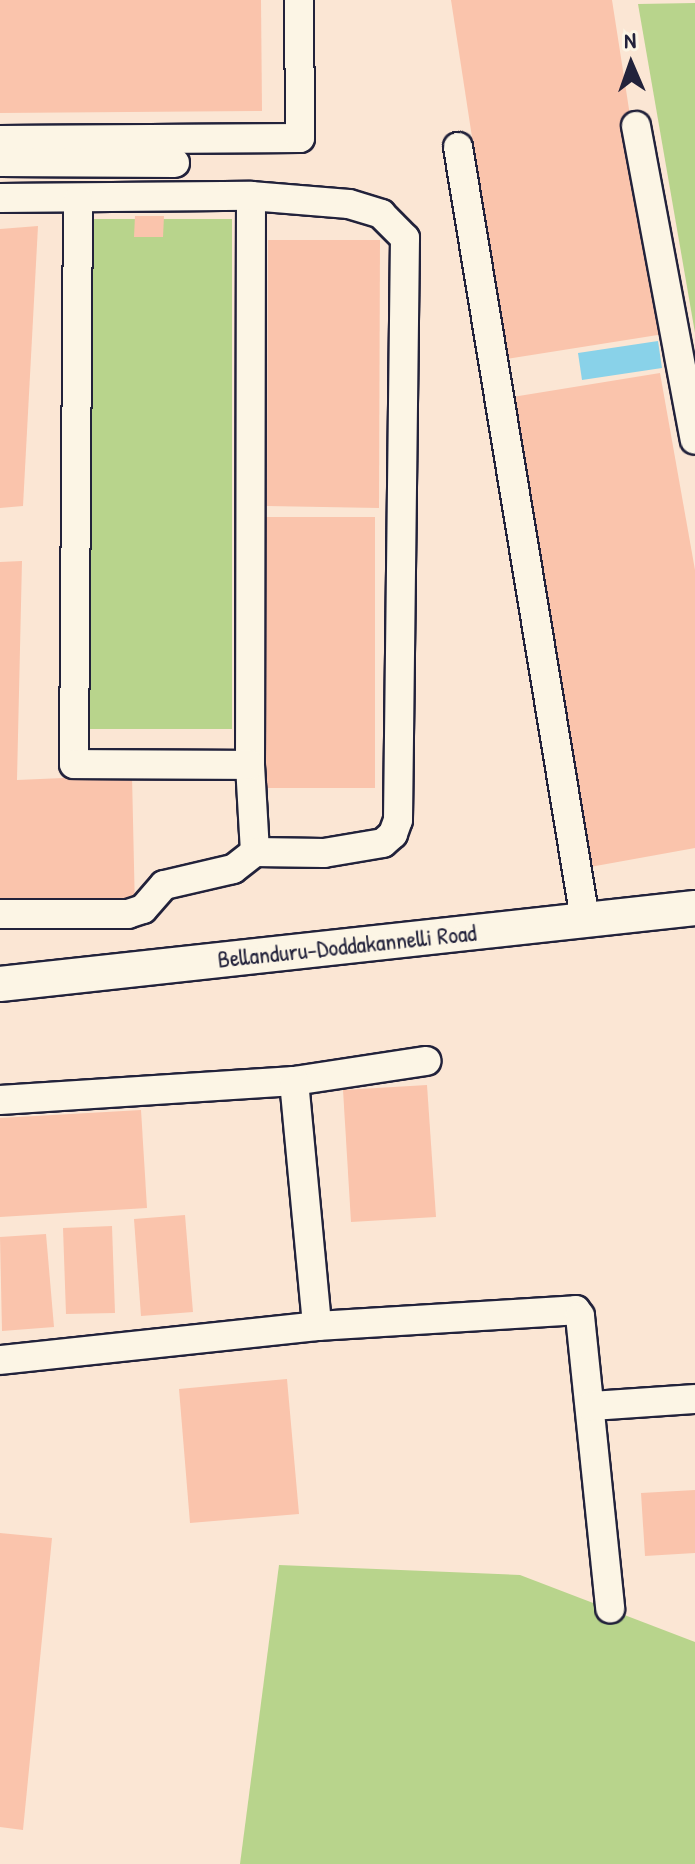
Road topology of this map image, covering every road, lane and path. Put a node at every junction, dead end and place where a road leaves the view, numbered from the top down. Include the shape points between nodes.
1 (299, 0) edge
2 (636, 126) dead end
3 (0, 140) edge
4 (458, 147) dead end
5 (0, 162) edge
6 (175, 163) dead end
7 (251, 196) junction
8 (0, 198) edge
9 (78, 200) junction
10 (695, 440) edge
11 (250, 765) junction
12 (255, 852) junction
13 (695, 908) edge
14 (0, 914) edge
15 (585, 919) junction
16 (0, 984) edge
17 (427, 1061) dead end
18 (294, 1081) junction
19 (0, 1100) edge
20 (317, 1326) junction
21 (0, 1360) edge
22 (695, 1399) edge
23 (591, 1406) junction
24 (610, 1608) dead end

1 - 3 street via 300,138
2 - 10 street
4 - 15 street
5 - 6 street
7 - 9 street
7 - 11 street
7 - 12 street via 349,204 381,214 405,238 398,820 383,843 324,853
8 - 9 street
9 - 11 street via 74,764
11 - 12 street
12 - 14 street via 233,869 164,885 143,909 128,914
13 - 15 street, Bellanduru-Doddakannelli Road
15 - 16 street, Bellanduru-Doddakannelli Road
17 - 18 street
18 - 19 street
18 - 20 street
20 - 21 street
20 - 23 street via 569,1308 580,1316
22 - 23 street
23 - 24 street

